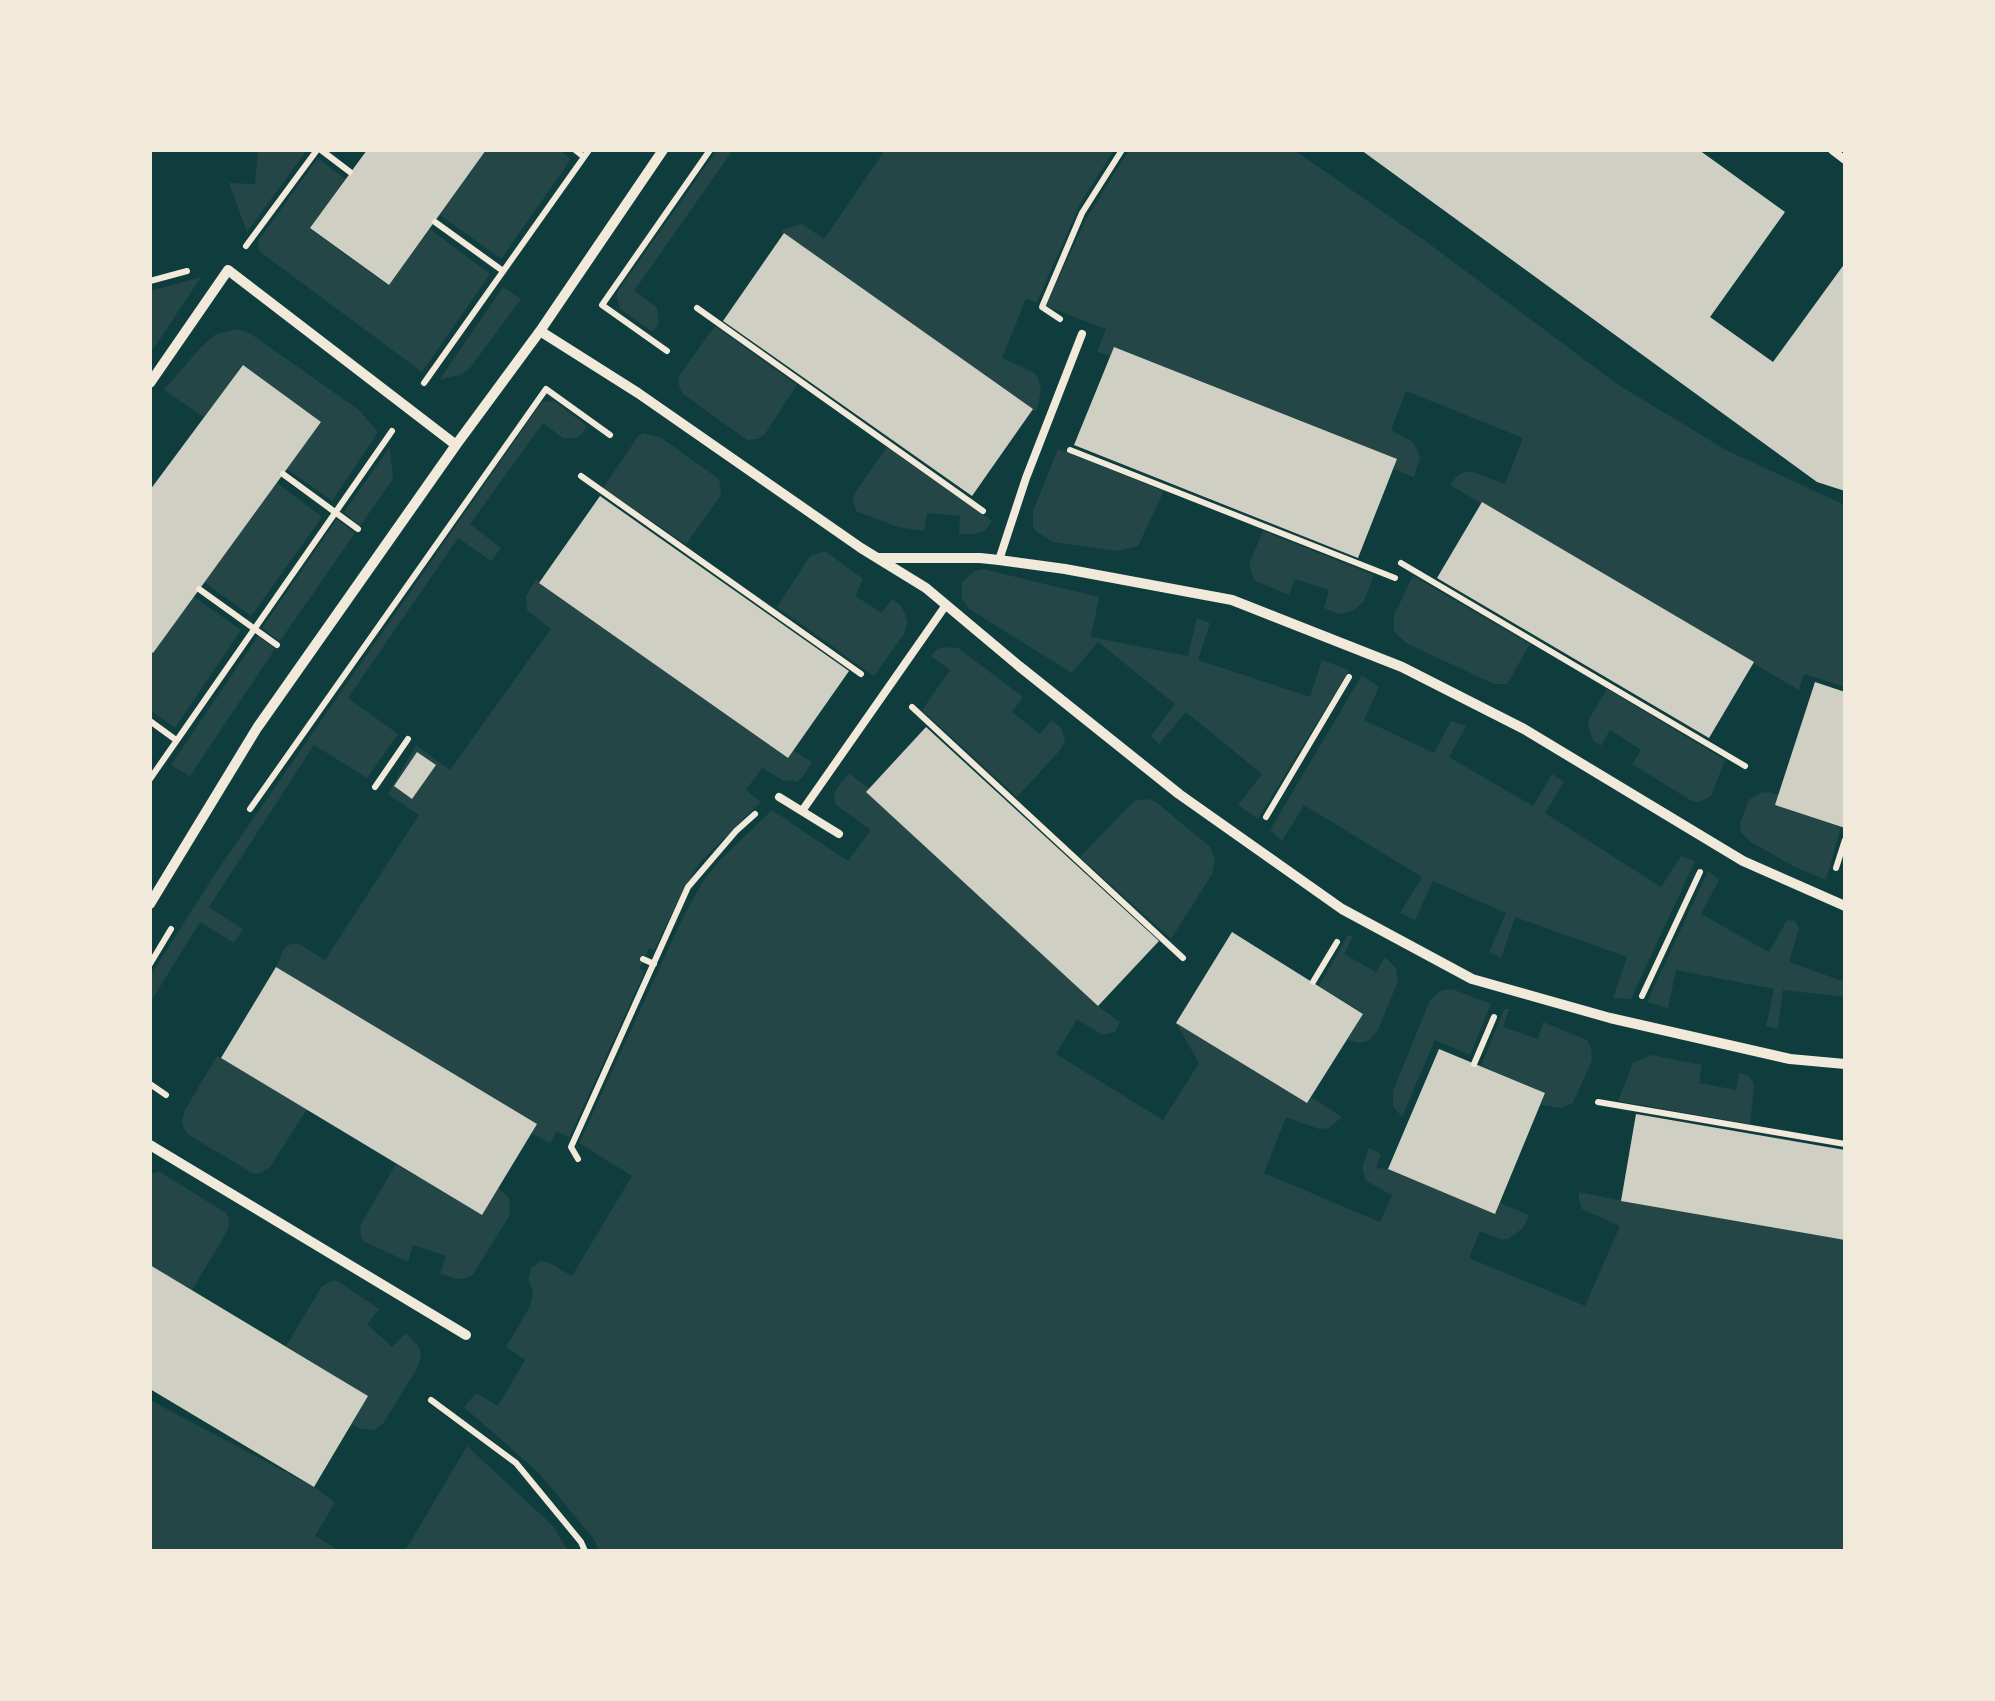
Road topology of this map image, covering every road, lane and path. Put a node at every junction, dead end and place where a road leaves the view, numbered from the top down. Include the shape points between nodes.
1 (319, 150) edge
2 (574, 150) edge
3 (663, 150) edge
4 (710, 150) edge
5 (1122, 150) edge
6 (1832, 150) edge
7 (586, 154) edge
8 (1845, 160) edge
9 (350, 172) dead end
10 (436, 222) dead end
11 (228, 270) junction
12 (503, 271) junction
13 (697, 308) dead end
14 (540, 331) junction
15 (1082, 334) joint
16 (667, 351) dead end
17 (150, 383) edge
18 (408, 407) junction
19 (610, 435) dead end
20 (1041, 438) junction
21 (456, 444) junction
22 (283, 474) dead end
23 (334, 513) junction
24 (358, 529) dead end
25 (1009, 529) junction
26 (878, 558) junction
27 (999, 560) junction
28 (1401, 564) dead end
29 (1395, 578) dead end
30 (199, 589) dead end
31 (946, 605) junction
32 (253, 629) junction
33 (278, 646) dead end
34 (1364, 652) junction
35 (150, 721) edge
36 (408, 739) dead end
37 (176, 740) junction
38 (1745, 766) dead end
39 (150, 779) edge
40 (374, 787) dead end
41 (779, 797) joint
42 (802, 811) junction
43 (243, 819) dead end
44 (839, 834) dead end
45 (1714, 843) junction
46 (1250, 844) junction
47 (150, 904) edge
48 (1845, 906) edge
49 (1353, 915) junction
50 (179, 916) dead end
51 (643, 959) dead end
52 (150, 964) edge
53 (654, 964) junction
54 (1314, 982) dead end
55 (1506, 988) junction
56 (1630, 1022) junction
57 (1474, 1064) dead end
58 (1845, 1064) edge
59 (150, 1084) edge
60 (166, 1095) dead end
61 (1598, 1102) dead end
62 (1845, 1144) edge
63 (150, 1145) edge
64 (578, 1160) dead end
65 (466, 1335) dead end
66 (430, 1400) dead end
67 (585, 1551) edge

1 - 9 path
1 - 11 path
2 - 7 path
3 - 14 street
4 - 16 path via 602,305
5 - 15 path via 1082,212 1042,307
6 - 8 lane
7 - 12 path
10 - 12 path
11 - 17 street
11 - 18 street
12 - 18 path
13 - 25 path
14 - 21 street
14 - 26 street
15 - 20 lane
18 - 21 street
18 - 23 path
19 - 43 path via 546,388
20 - 25 lane
20 - 29 path
21 - 47 street via 257,728
22 - 23 path
23 - 24 path
23 - 32 path
25 - 27 lane
26 - 27 street
26 - 31 street
27 - 34 street via 1232,600
28 - 38 path
30 - 32 path
31 - 42 lane
31 - 46 street
32 - 33 path
32 - 37 path
34 - 45 street via 1524,729
34 - 46 path
35 - 37 path
36 - 40 path
37 - 39 path
41 - 42 lane
41 - 53 path via 736,831 688,888
42 - 44 lane
45 - 48 street
45 - 56 path
46 - 49 street
49 - 54 path
49 - 55 street via 1472,979
50 - 52 path
51 - 53 path
53 - 64 path via 571,1148
55 - 56 street
55 - 57 path
56 - 58 street via 1790,1059
59 - 60 path
61 - 62 path
63 - 65 street
66 - 67 path via 516,1463

